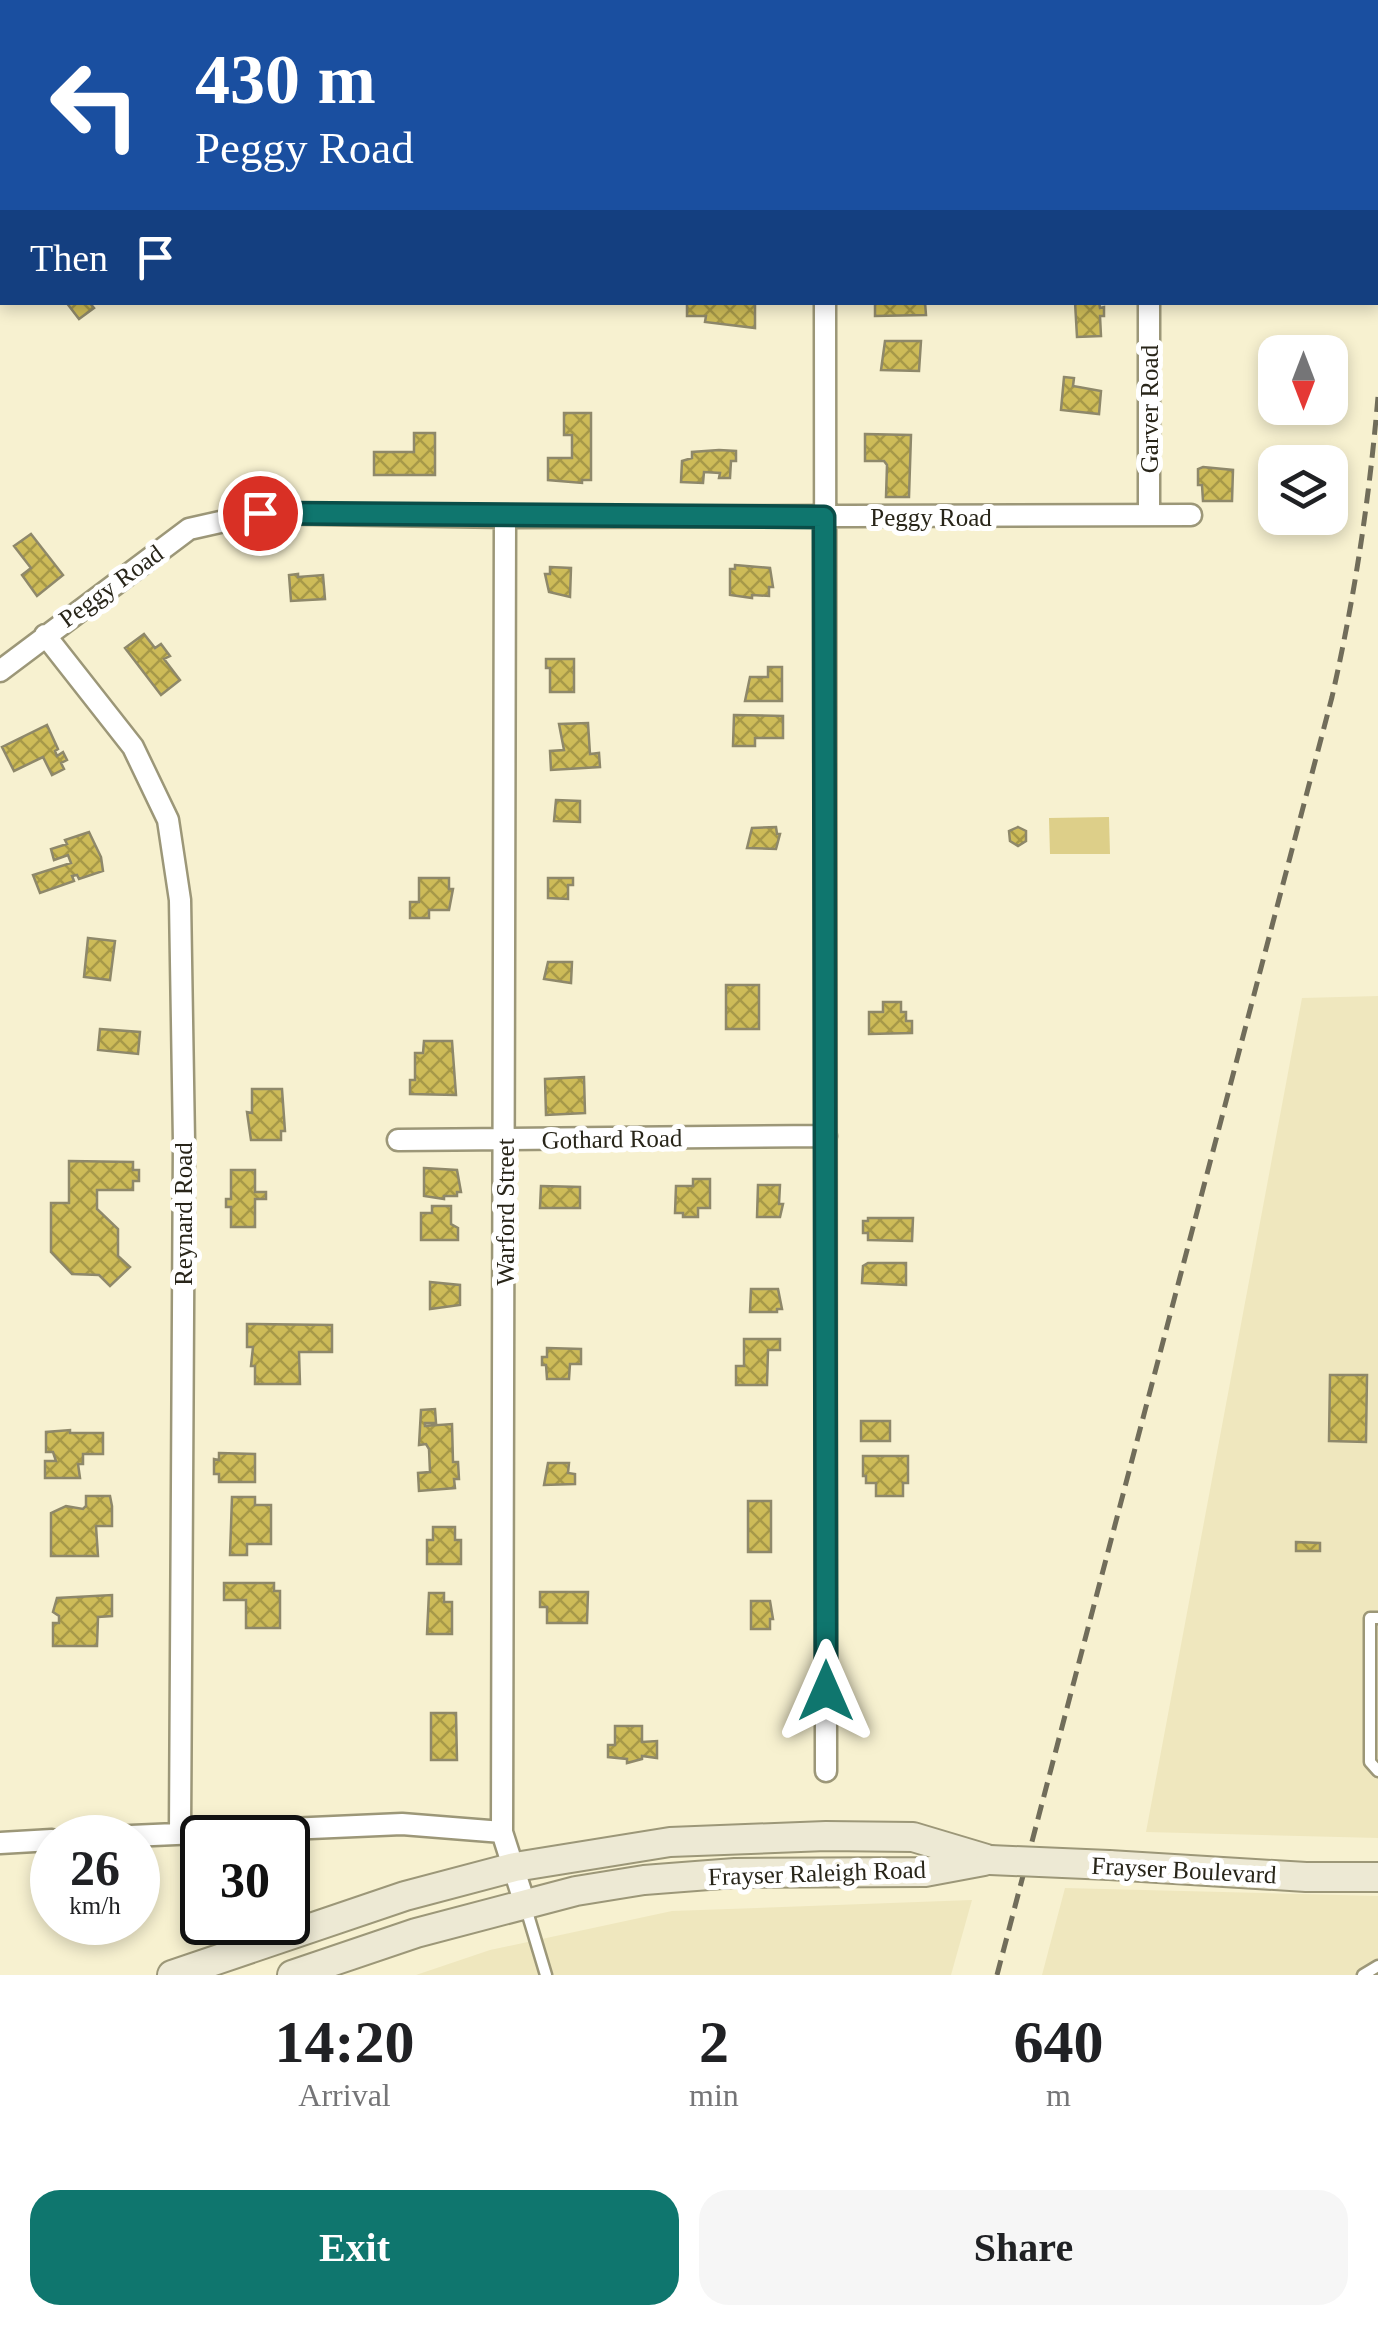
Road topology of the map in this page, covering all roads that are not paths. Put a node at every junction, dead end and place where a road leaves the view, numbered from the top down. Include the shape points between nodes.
1 (825, 305) edge
2 (1149, 305) edge
3 (1149, 516) junction
4 (1191, 516) dead end
5 (505, 517) junction
6 (824, 517) junction
7 (45, 634) junction
8 (0, 672) edge
9 (826, 1136) junction
10 (398, 1140) dead end
11 (505, 1140) junction
12 (1378, 1618) edge
13 (826, 1770) dead end
14 (1378, 1771) edge
15 (180, 1815) edge
16 (310, 1827) edge
17 (180, 1832) edge
18 (502, 1832) junction
19 (160, 1833) edge
20 (30, 1841) edge
21 (0, 1843) edge
22 (990, 1860) junction
23 (515, 1867) junction
24 (1378, 1877) edge
25 (524, 1904) junction
26 (1378, 1966) edge
27 (172, 1975) edge
28 (292, 1975) edge
29 (546, 1975) edge
30 (1363, 1975) edge

1 - 6 street
2 - 3 street, Garver Road
3 - 4 street, Peggy Road
3 - 6 street, Peggy Road
5 - 6 street, Peggy Road
5 - 7 street, Peggy Road via 260,513 190,529
5 - 11 street, Warford Street
6 - 9 street
7 - 8 street, Peggy Road
7 - 15 street, Reynard Road via 133,747 168,820 180,900
9 - 11 street, Gothard Road
9 - 13 street
10 - 11 street, Gothard Road
11 - 18 street, Warford Street
12 - 14 lane via 1370,1618 1370,1762
16 - 18 street via 402,1824
17 - 19 street
18 - 23 street, Warford Street
20 - 21 street
22 - 23 main road, Frayser Raleigh Road via 913,1837 826,1836 670,1842
22 - 24 main road, Frayser Boulevard, bridge
22 - 25 main road, Frayser Raleigh Road via 925,1872 644,1880
23 - 25 street, Warford Street
23 - 27 main road, Frayser Raleigh Road via 405,1896
25 - 28 main road, Frayser Raleigh Road
25 - 29 lane
26 - 30 lane

